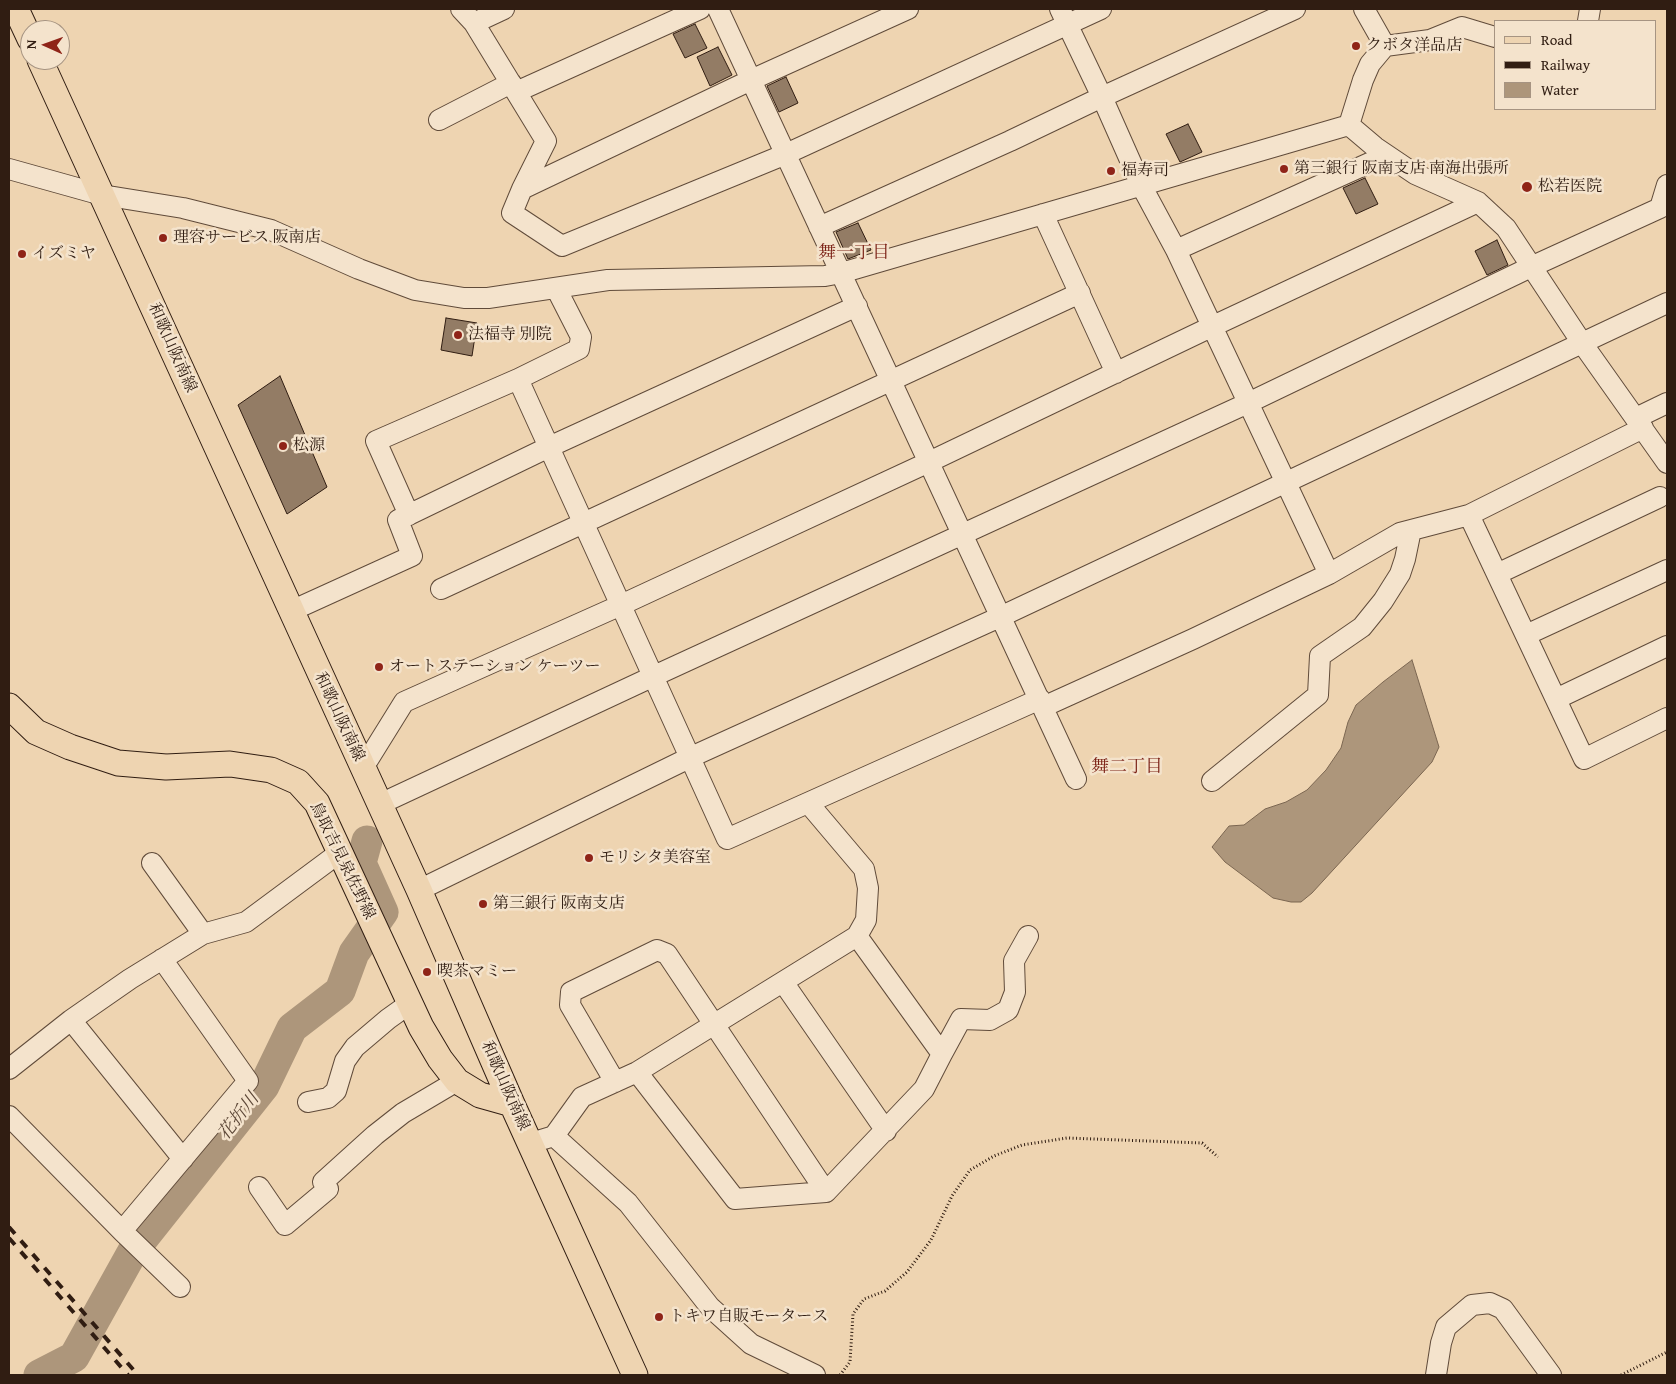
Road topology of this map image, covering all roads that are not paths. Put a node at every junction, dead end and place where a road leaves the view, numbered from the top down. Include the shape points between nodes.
1 (504, 9) edge
2 (700, 9) edge
3 (718, 9) edge
4 (908, 9) edge
5 (1100, 9) edge
6 (1295, 9) edge
7 (1364, 9) edge
8 (468, 16) edge
9 (1064, 16) edge
10 (1494, 37) edge
11 (1385, 46) junction
12 (45, 70) edge
13 (752, 80) junction
14 (513, 88) junction
15 (1102, 96) junction
16 (439, 120) dead end
17 (1348, 125) junction
18 (786, 154) junction
19 (1387, 156) junction
20 (9, 169) edge
21 (1141, 185) junction
22 (1667, 185) edge
23 (522, 189) junction
24 (102, 195) junction
25 (1478, 202) junction
26 (1664, 206) edge
27 (1043, 214) junction
28 (819, 227) junction
29 (1176, 250) junction
30 (1533, 266) junction
31 (841, 273) junction
32 (556, 288) junction
33 (1080, 293) junction
34 (1667, 303) edge
35 (857, 306) junction
36 (1211, 328) junction
37 (1582, 343) junction
38 (1116, 373) junction
39 (518, 379) junction
40 (891, 381) junction
41 (1248, 404) junction
42 (1667, 404) edge
43 (1639, 423) junction
44 (549, 448) junction
45 (929, 462) junction
46 (1667, 464) edge
47 (1286, 482) junction
48 (1660, 497) dead end
49 (410, 515) junction
50 (1469, 515) junction
51 (584, 522) junction
52 (1411, 530) junction
53 (963, 534) junction
54 (1667, 570) edge
55 (1329, 574) junction
56 (1497, 574) junction
57 (441, 589) dead end
58 (621, 605) junction
59 (291, 611) junction
60 (1002, 616) junction
61 (1526, 635) junction
62 (1667, 646) edge
63 (654, 676) junction
64 (1556, 699) junction
65 (1042, 703) junction
66 (9, 706) edge
67 (1667, 718) edge
68 (691, 757) junction
69 (363, 768) junction
70 (1076, 778) dead end
71 (1212, 781) dead end
72 (380, 804) junction
73 (809, 804) junction
74 (339, 853) junction
75 (152, 863) dead end
76 (419, 890) junction
77 (204, 934) junction
78 (857, 936) junction
79 (1028, 936) dead end
80 (162, 959) junction
81 (783, 982) junction
82 (409, 1004) junction
83 (71, 1020) junction
84 (714, 1025) junction
85 (942, 1054) junction
86 (9, 1070) edge
87 (637, 1072) junction
88 (457, 1080) junction
89 (615, 1082) junction
90 (308, 1102) dead end
91 (512, 1104) junction
92 (9, 1116) edge
93 (886, 1131) junction
94 (542, 1140) junction
95 (183, 1159) junction
96 (259, 1188) dead end
97 (826, 1192) junction
98 (122, 1231) junction
99 (180, 1287) dead end
100 (635, 1375) edge
101 (815, 1375) edge
102 (1436, 1375) edge
103 (1551, 1375) edge

1 - 8 street
2 - 14 street
3 - 13 street
4 - 13 street
5 - 9 street
6 - 15 street
7 - 11 street
8 - 14 street
9 - 15 street
9 - 18 street
10 - 11 street via 1462,26 1430,40
11 - 17 street via 1370,64
12 - 24 main road, 和歌山阪南線
13 - 18 street
13 - 23 street
14 - 16 street
14 - 23 street via 546,141
15 - 21 street
15 - 28 street
17 - 19 street
17 - 21 street
18 - 23 street via 562,246 512,213
18 - 28 street
19 - 25 street via 1415,174
19 - 29 street
20 - 24 street
21 - 27 street
21 - 29 street
22 - 26 street
24 - 32 street via 183,208 271,230 415,290 464,298 488,298
24 - 59 main road, 和歌山阪南線
25 - 30 street via 1506,228
25 - 36 street
26 - 30 street
27 - 31 street
27 - 33 street
28 - 31 street
29 - 36 street
30 - 37 street
30 - 41 street
31 - 32 street via 825,276 608,280
31 - 35 street
32 - 39 street via 581,337 578,349
33 - 38 street
33 - 40 street
34 - 37 street
35 - 40 street
35 - 44 street
36 - 38 street
36 - 41 street
37 - 43 street
37 - 47 street
38 - 45 street
39 - 44 street
39 - 49 street via 376,441
40 - 45 street
40 - 51 street
41 - 47 street
41 - 53 street
42 - 43 street
43 - 46 street
43 - 50 street
44 - 49 street
44 - 51 street
45 - 53 street
45 - 58 street
47 - 55 street
47 - 60 street
48 - 56 street
49 - 59 street via 398,520 412,556
50 - 52 street
50 - 56 street
51 - 57 street
51 - 58 street
52 - 55 street via 1400,533
52 - 71 street via 1400,574 1383,601 1362,627 1320,656 1318,695
53 - 60 street
53 - 63 street
54 - 61 street
55 - 65 street via 1193,639
56 - 61 street
58 - 63 street
58 - 69 street via 404,702
59 - 69 main road, 和歌山阪南線
60 - 65 street
60 - 68 street
61 - 64 street
62 - 64 street
63 - 68 street
63 - 72 street
64 - 67 street via 1584,758
65 - 70 street
65 - 73 street
66 - 74 main road, 鳥取吉見泉佐野線 via 36,732 118,763 166,767 230,764 271,770 298,782 317,803
68 - 73 street via 727,839
68 - 76 street
69 - 72 main road, 和歌山阪南線
72 - 76 main road, 和歌山阪南線
73 - 78 street via 864,869 868,888 866,920
74 - 77 street via 246,922
74 - 82 main road, 鳥取吉見泉佐野線
75 - 77 street
76 - 91 main road, 和歌山阪南線
77 - 80 street
78 - 81 street
78 - 85 street
79 - 85 street via 1014,962 1016,992 1008,1010 990,1020 961,1019
80 - 83 street
80 - 95 street via 248,1081
81 - 84 street
81 - 93 street
82 - 88 main road, 鳥取吉見泉佐野線 via 440,1059
82 - 90 street via 355,1047 345,1060 336,1091 328,1098
83 - 86 street
83 - 95 street
84 - 87 street
84 - 89 street via 667,954 656,950 571,992 570,1005
84 - 97 street
85 - 93 street via 924,1089
87 - 89 street
87 - 97 street via 735,1199
88 - 91 main road, 鳥取吉見泉佐野線 via 480,1095
88 - 96 street via 375,1135 323,1182 328,1189 285,1225
89 - 94 street via 582,1097
91 - 94 main road, 和歌山阪南線
92 - 98 street
93 - 97 street
94 - 100 main road, 和歌山阪南線
94 - 101 street via 628,1203 710,1307 751,1344
95 - 98 street
98 - 99 street
102 - 103 street via 1446,1327 1472,1305 1490,1303 1503,1309

